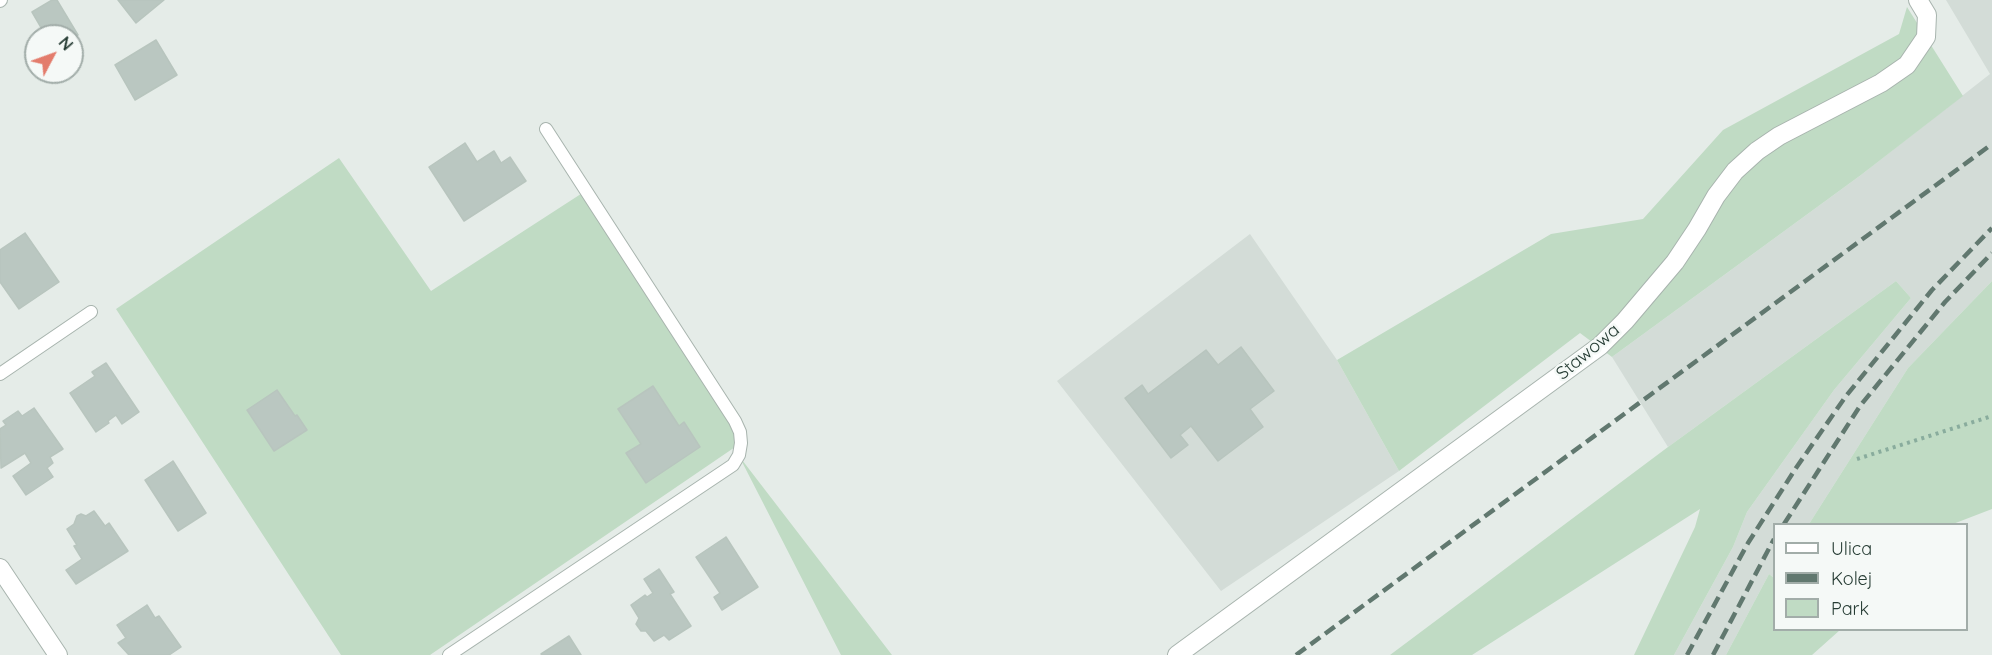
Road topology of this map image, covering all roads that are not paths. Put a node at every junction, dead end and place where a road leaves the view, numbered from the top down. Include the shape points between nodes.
1 (1918, 0) edge
2 (546, 129) dead end
3 (91, 312) dead end
4 (0, 374) edge
5 (0, 568) edge
6 (58, 655) edge
7 (449, 655) edge
8 (1177, 655) edge

1 - 8 street, Stawowa via 1927,15 1926,38 1907,65 1881,83 1779,136 1735,171 1675,262 1599,346
2 - 7 lane via 735,422 740,432 739,455 733,465
3 - 4 lane
5 - 6 street

